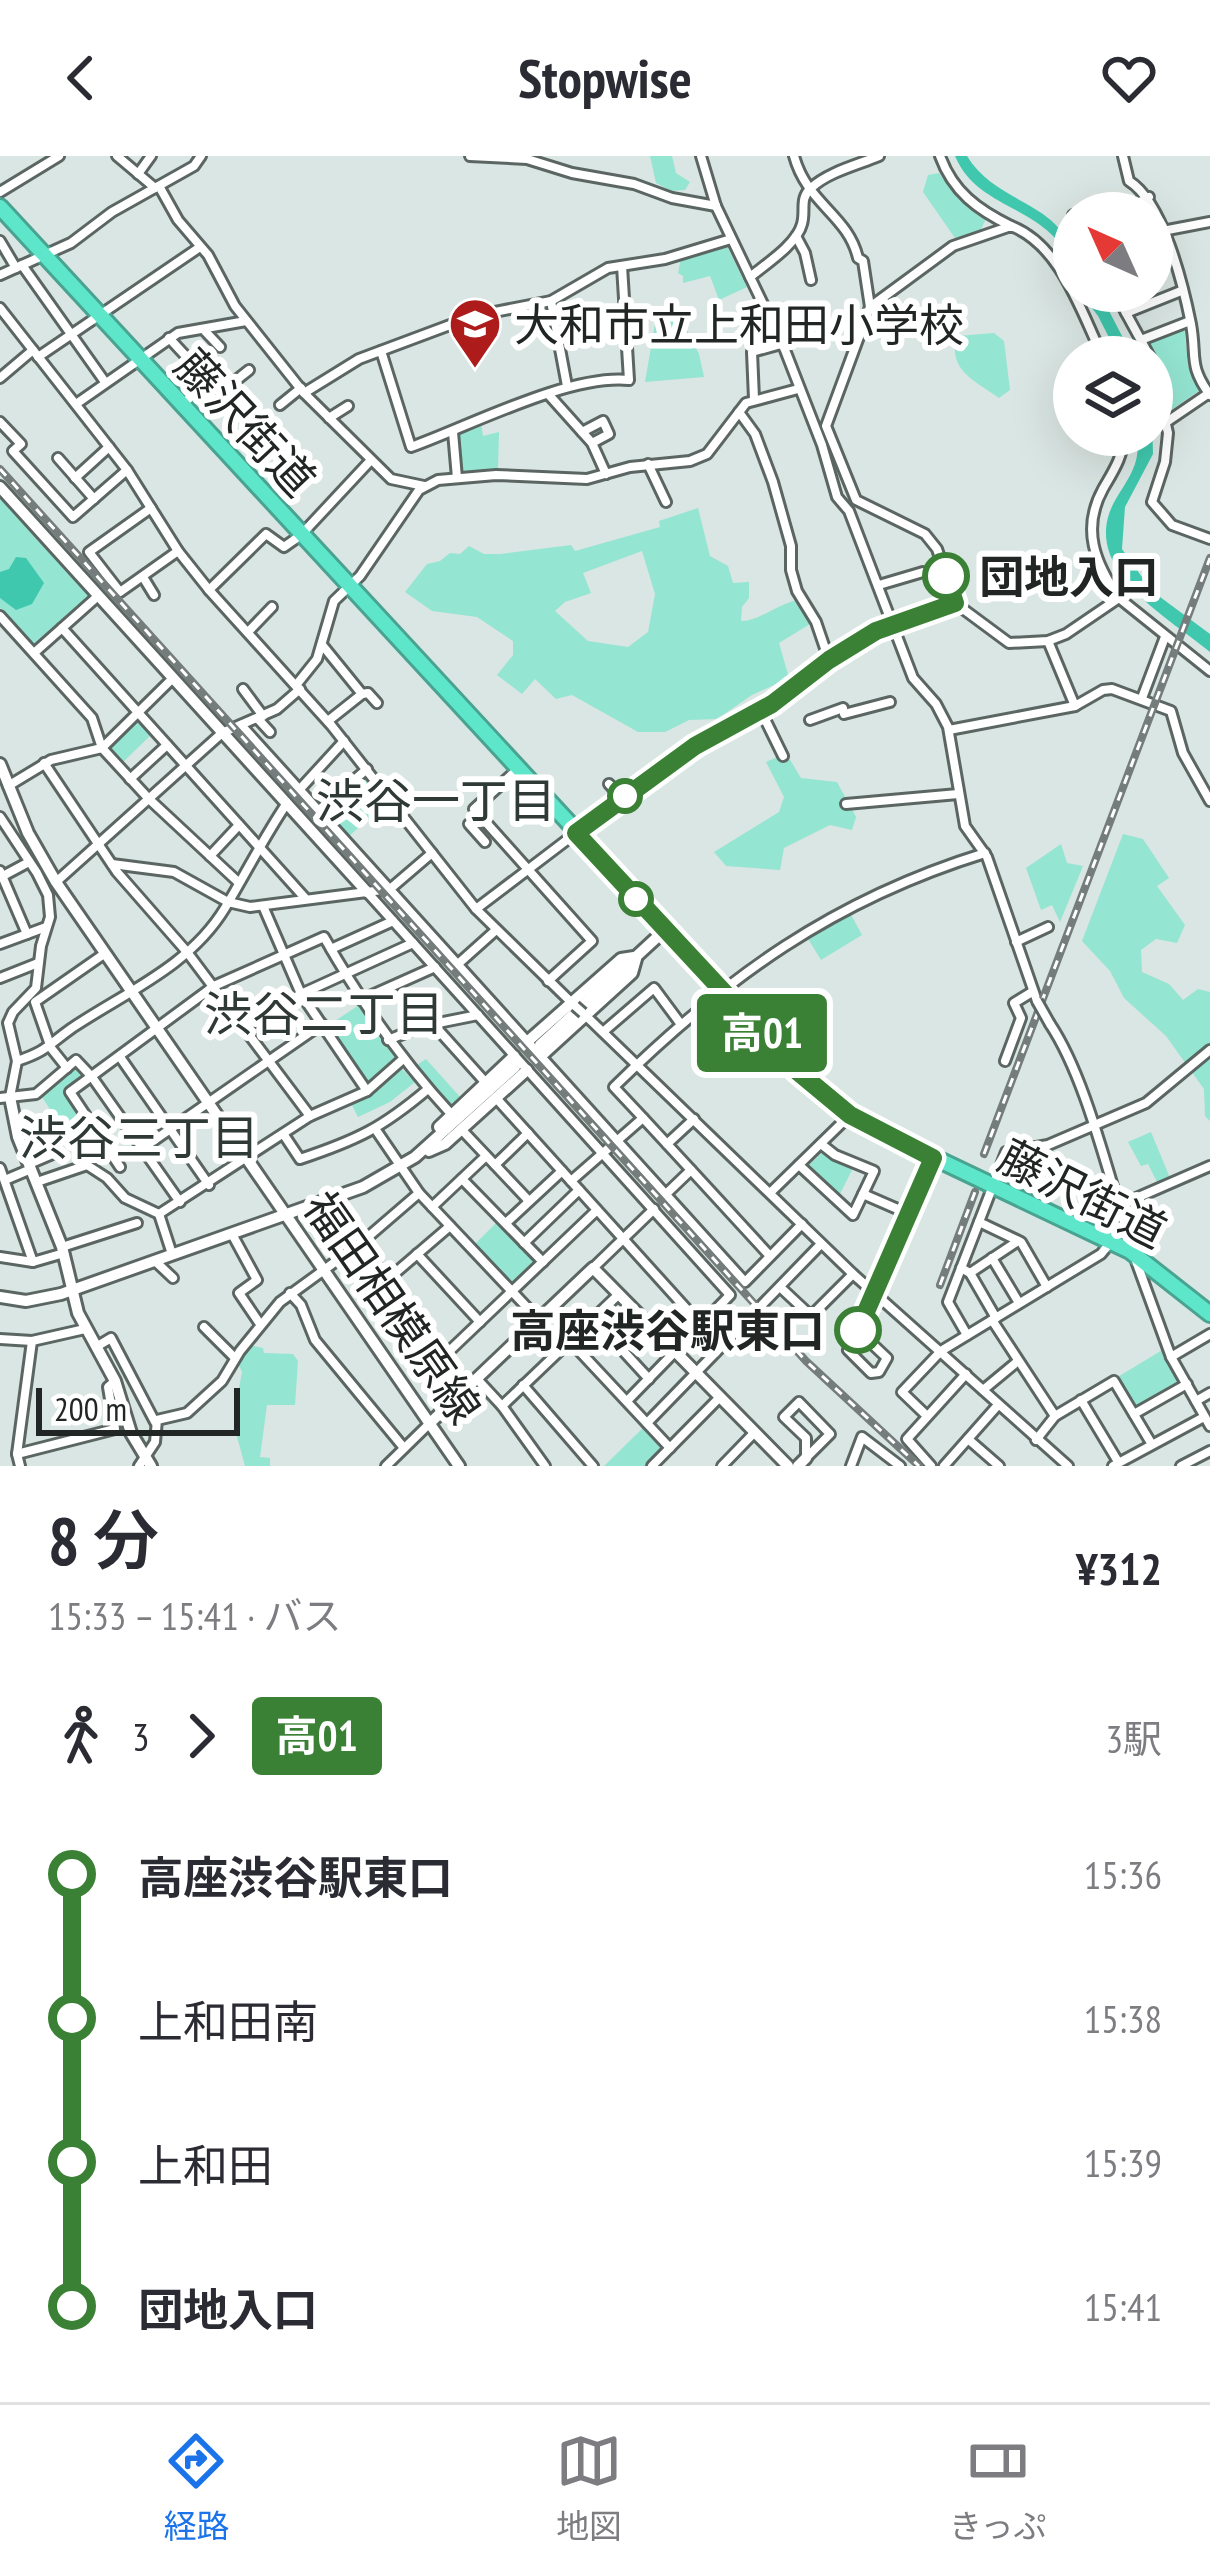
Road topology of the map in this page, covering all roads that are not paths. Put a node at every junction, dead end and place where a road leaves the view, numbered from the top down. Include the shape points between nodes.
1 (59, 156) edge
2 (117, 156) edge
3 (151, 156) edge
4 (201, 156) edge
5 (470, 156) edge
6 (701, 156) edge
7 (794, 156) edge
8 (879, 156) edge
9 (940, 156) edge
10 (1124, 156) edge
11 (527, 157) edge
12 (139, 174) junction
13 (157, 187) junction
14 (808, 191) junction
15 (0, 192) edge
16 (1143, 192) edge
17 (716, 206) junction
18 (0, 207) edge
19 (1210, 222) edge
20 (1011, 226) junction
21 (1173, 227) edge
22 (796, 236) junction
23 (730, 239) junction
24 (0, 241) edge
25 (200, 247) junction
26 (45, 255) junction
27 (1173, 261) edge
28 (622, 266) junction
29 (19, 267) junction
30 (0, 275) edge
31 (750, 277) junction
32 (811, 280) dead end
33 (1181, 291) junction
34 (551, 301) junction
35 (870, 307) junction
36 (0, 308) edge
37 (1126, 313) joint
38 (100, 316) junction
39 (246, 320) junction
40 (1190, 321) junction
41 (202, 328) junction
42 (70, 334) junction
43 (1092, 336) edge
44 (1139, 336) edge
45 (1151, 336) edge
46 (169, 338) junction
47 (782, 344) junction
48 (220, 347) dead end
49 (381, 351) junction
50 (36, 353) junction
51 (139, 358) junction
52 (248, 370) dead end
53 (0, 378) edge
54 (208, 381) junction
55 (105, 382) junction
56 (567, 386) junction
57 (798, 389) junction
58 (303, 390) junction
59 (550, 394) junction
60 (1209, 394) edge
61 (754, 399) junction
62 (76, 404) junction
63 (182, 405) junction
64 (280, 405) dead end
65 (348, 406) dead end
66 (739, 412) junction
67 (328, 418) junction
68 (1173, 418) edge
69 (0, 422) edge
70 (453, 432) junction
71 (582, 432) junction
72 (592, 443) junction
73 (109, 446) junction
74 (1120, 456) edge
75 (1166, 456) edge
76 (58, 458) dead end
77 (371, 460) junction
78 (648, 464) junction
79 (127, 470) junction
80 (606, 474) junction
81 (75, 478) junction
82 (457, 478) junction
83 (424, 486) junction
84 (1, 490) edge
85 (94, 499) junction
86 (666, 502) dead end
87 (151, 508) junction
88 (302, 535) junction
89 (1210, 539) edge
90 (178, 551) junction
91 (923, 572) dead end
92 (143, 577) junction
93 (879, 585) junction
94 (349, 587) junction
95 (209, 590) junction
96 (154, 595) dead end
97 (98, 596) junction
98 (1118, 598) junction
99 (955, 603) junction
100 (272, 607) dead end
101 (0, 616) edge
102 (891, 623) junction
103 (62, 628) junction
104 (248, 632) junction
105 (1165, 637) junction
106 (1048, 640) junction
107 (323, 646) junction
108 (34, 653) junction
109 (829, 660) junction
110 (1210, 671) edge
111 (172, 678) junction
112 (298, 686) junction
113 (243, 690) dead end
114 (362, 694) junction
115 (1142, 698) junction
116 (890, 702) dead end
117 (377, 703) dead end
118 (1075, 706) junction
119 (137, 710) junction
120 (761, 710) junction
121 (260, 717) junction
122 (810, 720) dead end
123 (328, 722) junction
124 (241, 725) junction
125 (949, 730) junction
126 (270, 732) dead end
127 (222, 733) junction
128 (344, 740) junction
129 (167, 745) junction
130 (102, 748) junction
131 (783, 756) dead end
132 (0, 764) edge
133 (44, 764) junction
134 (186, 766) junction
135 (367, 769) junction
136 (518, 769) junction
137 (130, 779) junction
138 (609, 784) dead end
139 (8, 786) junction
140 (300, 789) junction
141 (958, 794) junction
142 (622, 798) junction
143 (149, 799) junction
144 (1210, 800) edge
145 (287, 803) junction
146 (846, 804) dead end
147 (319, 810) junction
148 (0, 817) edge
149 (469, 824) dead end
150 (488, 824) junction
151 (239, 825) junction
152 (477, 833) junction
153 (576, 833) junction
154 (485, 842) dead end
155 (99, 844) junction
156 (258, 846) junction
157 (432, 854) junction
158 (985, 854) junction
159 (210, 856) junction
160 (29, 862) junction
161 (112, 864) junction
162 (528, 869) junction
163 (1, 875) edge
164 (56, 882) junction
165 (237, 882) junction
166 (390, 889) junction
167 (367, 892) junction
168 (305, 898) junction
169 (228, 902) junction
170 (15, 904) junction
171 (263, 906) junction
172 (476, 909) junction
173 (0, 910) edge
174 (393, 921) junction
175 (47, 927) junction
176 (1048, 927) dead end
177 (496, 930) junction
178 (665, 930) junction
179 (27, 934) junction
180 (1016, 942) junction
181 (413, 943) junction
182 (0, 944) edge
183 (331, 949) junction
184 (188, 952) junction
185 (104, 954) junction
186 (283, 956) junction
187 (637, 956) junction
188 (38, 963) junction
189 (458, 964) junction
190 (435, 968) junction
191 (346, 974) junction
192 (0, 978) edge
193 (548, 981) junction
194 (214, 986) junction
195 (723, 991) junction
196 (131, 994) junction
197 (301, 994) junction
198 (1035, 997) junction
199 (361, 1000) junction
200 (573, 1005) junction
201 (584, 1014) junction
202 (478, 1015) junction
203 (680, 1023) junction
204 (322, 1024) junction
205 (433, 1024) junction
206 (245, 1028) junction
207 (158, 1030) junction
208 (603, 1032) junction
209 (803, 1036) dead end
210 (388, 1040) junction
211 (50, 1048) junction
212 (536, 1048) junction
213 (1210, 1050) edge
214 (120, 1057) junction
215 (270, 1060) junction
216 (402, 1060) junction
217 (16, 1061) junction
218 (1005, 1061) dead end
219 (519, 1064) junction
220 (637, 1065) junction
221 (67, 1068) junction
222 (797, 1071) junction
223 (92, 1077) junction
224 (486, 1083) junction
225 (428, 1089) junction
226 (367, 1091) junction
227 (5, 1098) edge
228 (496, 1098) junction
229 (208, 1103) junction
230 (452, 1115) junction
231 (850, 1115) junction
232 (310, 1116) junction
233 (643, 1118) junction
234 (694, 1119) junction
235 (1094, 1128) junction
236 (171, 1129) junction
237 (461, 1129) junction
238 (376, 1130) junction
239 (528, 1133) junction
240 (284, 1135) junction
241 (42, 1136) dead end
242 (617, 1140) junction
243 (667, 1144) junction
244 (820, 1144) junction
245 (22, 1146) junction
246 (143, 1148) junction
247 (57, 1152) dead end
248 (603, 1153) junction
249 (486, 1156) junction
250 (415, 1157) junction
251 (933, 1158) junction
252 (247, 1160) junction
253 (495, 1165) junction
254 (799, 1165) junction
255 (401, 1166) junction
256 (1210, 1166) edge
257 (30, 1167) junction
258 (120, 1167) dead end
259 (0, 1168) edge
260 (691, 1170) junction
261 (562, 1171) junction
262 (462, 1179) junction
263 (2, 1181) edge
264 (571, 1181) junction
265 (37, 1182) junction
266 (994, 1184) junction
267 (209, 1185) junction
268 (579, 1190) junction
269 (770, 1192) junction
270 (418, 1193) junction
271 (666, 1194) junction
272 (863, 1195) junction
273 (529, 1201) junction
274 (180, 1202) junction
275 (1118, 1206) junction
276 (432, 1207) junction
277 (654, 1209) junction
278 (597, 1210) junction
279 (160, 1214) junction
280 (909, 1214) junction
281 (286, 1216) junction
282 (979, 1222) junction
283 (137, 1223) dead end
284 (505, 1223) junction
285 (802, 1224) junction
286 (450, 1226) junction
287 (232, 1234) junction
288 (623, 1239) junction
289 (1018, 1241) junction
290 (361, 1243) junction
291 (524, 1243) junction
292 (821, 1244) junction
293 (1123, 1248) junction
294 (63, 1250) junction
295 (417, 1254) junction
296 (173, 1255) junction
297 (770, 1256) junction
298 (0, 1257) edge
299 (992, 1258) junction
300 (154, 1261) junction
301 (33, 1262) junction
302 (542, 1262) junction
303 (592, 1268) junction
304 (323, 1269) junction
305 (965, 1270) junction
306 (853, 1274) junction
307 (173, 1278) dead end
308 (387, 1280) junction
309 (780, 1287) junction
310 (1047, 1287) junction
311 (73, 1290) junction
312 (512, 1291) junction
313 (290, 1293) junction
314 (875, 1294) junction
315 (618, 1295) junction
316 (0, 1298) edge
317 (1019, 1304) junction
318 (1210, 1314) edge
319 (593, 1318) junction
320 (994, 1319) junction
321 (539, 1320) junction
322 (480, 1322) junction
323 (260, 1324) junction
324 (862, 1324) junction
325 (701, 1325) junction
326 (204, 1327) dead end
327 (85, 1329) junction
328 (1210, 1334) edge
329 (967, 1335) junction
330 (0, 1339) edge
331 (869, 1340) junction
332 (32, 1341) junction
333 (570, 1341) junction
334 (853, 1342) junction
335 (95, 1347) junction
336 (941, 1351) junction
337 (674, 1353) junction
338 (1172, 1357) junction
339 (235, 1358) junction
340 (441, 1359) junction
341 (1018, 1361) junction
342 (695, 1374) junction
343 (966, 1374) junction
344 (477, 1379) junction
345 (649, 1379) junction
346 (115, 1381) junction
347 (1186, 1384) junction
348 (523, 1385) junction
349 (983, 1390) junction
350 (464, 1392) junction
351 (1210, 1393) edge
352 (719, 1398) junction
353 (1081, 1400) junction
354 (627, 1401) junction
355 (1196, 1401) junction
356 (998, 1405) junction
357 (502, 1406) junction
358 (1134, 1414) junction
359 (928, 1416) junction
360 (1055, 1416) junction
361 (1204, 1417) junction
362 (155, 1422) junction
363 (647, 1423) junction
364 (430, 1424) junction
365 (1210, 1426) edge
366 (754, 1433) junction
367 (806, 1438) junction
368 (968, 1439) junction
369 (1036, 1439) junction
370 (1151, 1443) junction
371 (820, 1444) junction
372 (404, 1448) junction
373 (670, 1448) junction
374 (1210, 1451) edge
375 (16, 1454) junction
376 (802, 1462) edge
377 (886, 1463) edge
378 (1116, 1463) edge
379 (1193, 1463) edge
380 (145, 1464) edge
381 (390, 1465) edge
382 (1064, 1465) edge
383 (20, 1466) edge
384 (459, 1466) edge
385 (545, 1466) edge
386 (593, 1466) edge
387 (652, 1466) edge
388 (722, 1466) edge
389 (788, 1466) edge
390 (850, 1466) edge
391 (900, 1466) edge
392 (931, 1466) edge
393 (944, 1466) edge
394 (999, 1466) edge
395 (1181, 1466) edge

1 - 15 street
2 - 12 street
3 - 12 street
4 - 13 street
5 - 11 street
6 - 17 street
7 - 14 street
8 - 14 street
9 - 20 street via 969,201
10 - 16 street via 1130,181
11 - 17 street
12 - 13 street
13 - 25 street
13 - 26 street
14 - 22 street
14 - 35 street via 854,240
17 - 23 street
18 - 26 highway, 藤沢街道
19 - 21 street
20 - 35 street via 953,246
20 - 43 street via 1048,252
22 - 31 street
22 - 32 street
23 - 28 street
23 - 31 street
24 - 29 street
25 - 38 street
25 - 39 street
26 - 29 street
26 - 38 highway, 藤沢街道
27 - 33 street
28 - 34 street
28 - 56 street via 632,375
29 - 30 street
29 - 42 street
31 - 47 street
33 - 37 street
33 - 40 street
34 - 49 street via 474,316
34 - 56 street
35 - 99 street via 826,426 856,500 925,535
36 - 50 street
37 - 44 street
38 - 42 street
38 - 51 highway, 藤沢街道
39 - 41 street
39 - 58 street
40 - 45 street
40 - 60 street via 1192,365
41 - 46 street
41 - 48 street
42 - 50 street
42 - 55 street
46 - 51 street
46 - 54 street
47 - 57 street
47 - 61 street via 752,352
49 - 58 street
49 - 70 street via 411,447
50 - 53 street
50 - 62 street
51 - 55 street
51 - 63 highway, 藤沢街道
52 - 54 street via 220,393
54 - 63 street
55 - 62 street
56 - 59 street
57 - 61 street
57 - 93 street
58 - 64 street
58 - 67 street
59 - 70 street
59 - 71 street
60 - 68 street
61 - 66 street
62 - 73 street
63 - 88 highway, 藤沢街道
65 - 67 street
66 - 78 street via 707,454
66 - 109 street via 767,466 797,592
67 - 77 street
69 - 85 street via 21,444 13,452 73,517
70 - 82 street
71 - 72 street
71 - 72 street via 604,421 609,434
72 - 80 street
73 - 79 street
73 - 81 street
74 - 98 street via 1091,531 1098,566
75 - 89 street via 1152,502 1172,525
76 - 81 street
77 - 83 street via 398,484
77 - 88 street
78 - 80 street
78 - 86 street
79 - 85 street
79 - 87 street
80 - 82 street
81 - 85 street
82 - 83 street
83 - 94 street
84 - 97 street
87 - 90 street
87 - 92 street via 89,552 120,592
88 - 94 highway, 藤沢街道
88 - 95 street via 284,547 266,534
90 - 92 street
90 - 95 street
91 - 93 street
92 - 96 street
93 - 102 street
94 - 107 street via 334,602
94 - 136 highway, 藤沢街道
95 - 104 street
97 - 103 street
97 - 111 street
98 - 105 street
98 - 106 street
99 - 102 street
99 - 106 street via 1009,643
100 - 104 street
101 - 108 street
102 - 109 street
102 - 125 street via 916,685
103 - 108 street
103 - 119 street
104 - 112 street
105 - 110 street
105 - 115 street
106 - 118 street
107 - 112 street
107 - 114 street
108 - 130 street via 92,718
109 - 120 street
111 - 119 street
111 - 127 street
112 - 121 street
112 - 123 street
113 - 121 street
114 - 117 street
114 - 123 street
115 - 118 street via 1103,690
115 - 144 street via 1175,718 1183,753
116 - 122 street
118 - 125 street
119 - 129 street
119 - 130 street
120 - 131 street
120 - 142 street
121 - 124 street
121 - 126 street
123 - 128 street
124 - 127 street
124 - 140 street
125 - 141 street
127 - 134 street
127 - 145 street
128 - 135 street
128 - 140 street
129 - 134 street
129 - 137 street
130 - 133 street
130 - 137 street
132 - 139 street, 福田相模原線
133 - 139 street
133 - 155 street
134 - 143 street
134 - 151 street
135 - 147 street
135 - 157 street
136 - 150 street via 474,809
136 - 153 highway, 藤沢街道
137 - 143 street
138 - 142 street
139 - 164 street, 福田相模原線
140 - 147 street
141 - 146 street
141 - 158 street via 965,826
142 - 153 street
143 - 155 street
143 - 159 street
145 - 156 street
145 - 167 street
147 - 166 street
148 - 160 street
149 - 152 street
150 - 152 street
150 - 162 street
151 - 156 street
151 - 159 street
152 - 154 street
153 - 162 street
153 - 178 highway, 藤沢街道
155 - 161 street
155 - 164 street
156 - 165 street
156 - 168 street
157 - 166 street
157 - 172 street
158 - 180 street
158 - 195 street via 836,913
159 - 165 street
160 - 163 street
160 - 175 street via 48,896
161 - 169 street via 174,872
161 - 184 street
162 - 172 street
162 - 193 street via 592,941
163 - 170 street
164 - 185 street, 福田相模原線
165 - 169 street
166 - 167 street
166 - 189 street
167 - 168 street
167 - 174 street
168 - 171 street
169 - 171 street
169 - 184 street
170 - 173 street
170 - 179 street
171 - 186 street
172 - 177 street
174 - 181 street
174 - 183 street
175 - 179 street
175 - 188 street
176 - 180 street
177 - 189 street
177 - 193 street
178 - 187 street
178 - 195 highway, 藤沢街道
179 - 182 street
180 - 198 street
181 - 190 street
181 - 191 street
183 - 186 street via 324,937
183 - 191 street
184 - 194 street
184 - 196 street
185 - 196 street, 福田相模原線
185 - 211 street via 35,1002
186 - 194 street
186 - 197 street
187 - 200 street via 621,959
187 - 201 street via 632,974
187 - 212 street
188 - 192 street
188 - 217 street via 36,988 8,1023
189 - 212 street
190 - 199 street
190 - 202 street
191 - 197 street
191 - 199 street
193 - 200 street
194 - 206 street
194 - 207 street
195 - 203 street
195 - 222 highway, 藤沢街道
196 - 207 street, 福田相模原線
196 - 211 street
197 - 204 street
197 - 206 street
198 - 218 street via 1014,1003 1022,1018
198 - 235 street, bridge
199 - 210 street
200 - 201 street, bridge
200 - 212 street
201 - 208 street
201 - 212 street
202 - 205 street
202 - 219 street
203 - 208 street via 654,988
203 - 220 street
204 - 215 street
204 - 226 street
205 - 210 street
205 - 224 street
206 - 215 street
207 - 214 street
207 - 229 street, 福田相模原線
208 - 220 street
209 - 222 street via 817,1052
210 - 216 street
211 - 217 street
211 - 221 street
212 - 242 street
213 - 235 street via 1153,1099
214 - 223 street
214 - 236 street
215 - 229 street
215 - 232 street
216 - 225 street
216 - 226 street
217 - 227 street
219 - 224 street
219 - 228 street
219 - 248 street
219 - 250 street
220 - 233 street via 614,1087
220 - 234 street
221 - 223 street via 76,1060
221 - 227 street via 36,1094
222 - 231 highway, 藤沢街道
223 - 246 street
223 - 258 street via 70,1092
224 - 230 street
225 - 230 street
225 - 238 street
226 - 232 street
227 - 245 street
228 - 237 street
228 - 239 street
229 - 236 street
229 - 252 street, 福田相模原線
230 - 250 street
231 - 244 street
231 - 251 highway, 藤沢街道
232 - 240 street
233 - 242 street
233 - 243 street
234 - 243 street
234 - 269 street
235 - 266 street via 1006,1152
235 - 275 street
236 - 246 street
236 - 267 street
237 - 249 street
237 - 250 street
238 - 240 street via 300,1159
238 - 255 street
239 - 253 street
239 - 261 street
240 - 252 street
241 - 245 street
242 - 248 street
242 - 271 street
243 - 260 street
244 - 254 street
244 - 272 street via 874,1172
245 - 257 street
246 - 274 street
247 - 257 street
248 - 264 street
248 - 277 street
249 - 253 street
249 - 262 street
250 - 255 street
251 - 266 highway, 藤沢街道
251 - 280 street
252 - 267 street
252 - 281 street, 福田相模原線
253 - 273 street
254 - 269 street
254 - 272 street via 853,1215
255 - 270 street
255 - 281 street
256 - 275 street
257 - 263 street
257 - 265 street
259 - 263 street
260 - 271 street
260 - 297 street
261 - 264 street
261 - 273 street
262 - 276 street
262 - 284 street
263 - 301 street
264 - 268 street
265 - 279 street via 87,1165 125,1198
265 - 294 street
266 - 282 street
266 - 293 highway, 藤沢街道
267 - 274 street
268 - 278 street
268 - 291 street
269 - 285 street
270 - 276 street
270 - 290 street
271 - 297 street via 745,1282
272 - 280 street
273 - 284 street
274 - 279 street
275 - 293 street via 1128,1237
276 - 286 street
277 - 288 street
277 - 325 street via 730,1295
278 - 288 street
278 - 302 street
279 - 296 street
280 - 314 street
281 - 287 street
281 - 304 street, 福田相模原線
282 - 289 street
282 - 305 street
283 - 294 street
284 - 291 street
285 - 292 street
285 - 297 street
286 - 295 street
286 - 312 street
287 - 296 street
287 - 323 street via 257,1280 239,1293
288 - 303 street
288 - 325 street
289 - 299 street
289 - 310 street
290 - 304 street
290 - 308 street
291 - 302 street
292 - 306 street
292 - 309 street
293 - 310 street
293 - 318 highway, 藤沢街道
293 - 338 street
294 - 301 street
294 - 311 street
295 - 308 street
295 - 322 street
296 - 300 street
298 - 301 street
299 - 305 street
299 - 317 street
300 - 307 street
300 - 311 street
302 - 312 street
303 - 315 street
303 - 321 street
304 - 313 street
304 - 364 street, 福田相模原線
305 - 320 street
305 - 329 street via 947,1302
306 - 309 street via 811,1316
306 - 314 street
308 - 340 street
309 - 342 street
310 - 317 street
311 - 316 street
311 - 327 street
312 - 321 street
312 - 322 street
313 - 323 street
313 - 372 street via 315,1340
314 - 324 street
314 - 336 street
315 - 319 street
315 - 337 street
317 - 320 street
319 - 333 street
319 - 345 street
320 - 329 street
320 - 341 street
321 - 344 street
322 - 340 street
323 - 339 street
324 - 331 street
324 - 334 street
325 - 337 street
326 - 339 street
327 - 332 street
327 - 335 street
328 - 338 street
329 - 336 street
330 - 332 street
331 - 334 street
331 - 334 street via 886,1358 879,1372 848,1350
332 - 375 street
333 - 348 street
333 - 354 street
335 - 346 street
335 - 362 street via 111,1338
336 - 343 street
336 - 359 street via 902,1392
337 - 342 street
337 - 345 street
338 - 347 street
339 - 362 street via 187,1413
340 - 350 street
341 - 349 street
341 - 360 street
342 - 352 street
342 - 363 street
343 - 349 street
343 - 359 street
344 - 350 street
344 - 357 street
345 - 354 street
346 - 375 street via 108,1387 115,1429
346 - 380 street
347 - 355 street
347 - 358 street
348 - 357 street
348 - 386 street
349 - 356 street
350 - 364 street
351 - 355 street
352 - 366 street
352 - 373 street
353 - 358 street via 1114,1381
353 - 360 street
353 - 378 street
354 - 363 street
355 - 361 street
356 - 368 street
356 - 369 street
357 - 385 street
358 - 370 street
359 - 392 street via 907,1439
360 - 369 street
361 - 365 street
361 - 370 street
362 - 380 street
363 - 373 street
364 - 372 street
364 - 384 street, 福田相模原線
366 - 388 street
366 - 389 street
367 - 371 street
367 - 371 street via 784,1417 799,1402 830,1434
367 - 376 street
368 - 393 street
368 - 394 street
369 - 382 street
370 - 378 street
371 - 376 street
372 - 381 street
373 - 387 street
374 - 379 street
375 - 383 street
377 - 390 street via 862,1437
377 - 391 street
379 - 395 street

